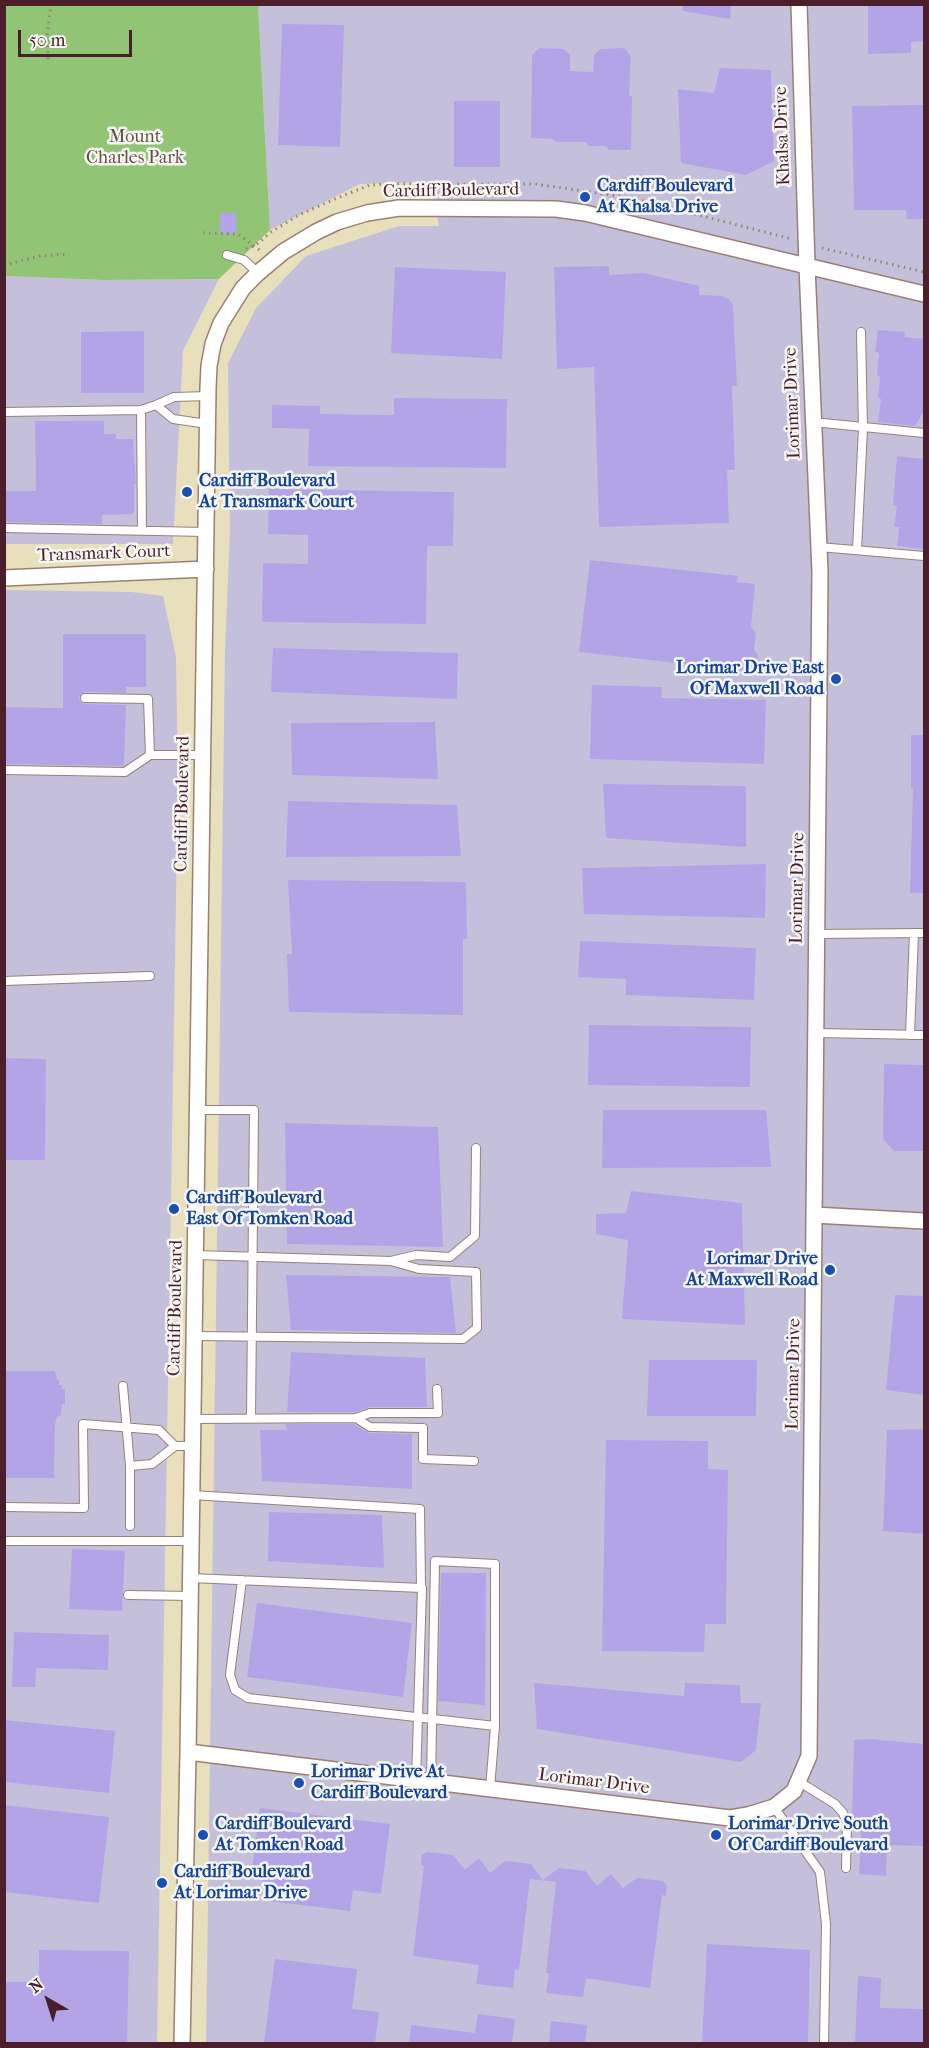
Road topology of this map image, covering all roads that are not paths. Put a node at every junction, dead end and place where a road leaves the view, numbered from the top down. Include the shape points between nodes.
1 (799, 4) edge
2 (227, 255) road end
3 (807, 266) junction
4 (258, 273) junction
5 (924, 294) edge
6 (861, 332) dead end
7 (208, 396) junction
8 (156, 405) junction
9 (141, 410) junction
10 (4, 412) edge
11 (813, 422) junction
12 (208, 424) junction
13 (863, 428) junction
14 (924, 433) edge
15 (4, 528) edge
16 (142, 530) junction
17 (206, 532) junction
18 (819, 547) junction
19 (857, 550) junction
20 (924, 556) edge
21 (206, 569) junction
22 (4, 578) edge
23 (85, 698) dead end
24 (150, 755) junction
25 (203, 755) junction
26 (4, 770) edge
27 (914, 933) junction
28 (924, 933) edge
29 (817, 934) junction
30 (150, 976) dead end
31 (4, 981) edge
32 (816, 1033) junction
33 (910, 1035) junction
34 (924, 1035) edge
35 (198, 1110) junction
36 (476, 1148) dead end
37 (814, 1215) junction
38 (924, 1221) edge
39 (196, 1255) junction
40 (252, 1257) junction
41 (391, 1261) junction
42 (195, 1336) junction
43 (251, 1337) junction
44 (123, 1386) dead end
45 (437, 1389) dead end
46 (251, 1418) junction
47 (356, 1418) junction
48 (194, 1419) junction
49 (126, 1428) junction
50 (175, 1446) junction
51 (193, 1446) junction
52 (474, 1461) dead end
53 (130, 1466) junction
54 (192, 1495) junction
55 (4, 1506) edge
56 (130, 1526) dead end
57 (4, 1541) edge
58 (192, 1542) junction
59 (191, 1578) junction
60 (242, 1581) junction
61 (421, 1588) junction
62 (128, 1595) dead end
63 (191, 1596) junction
64 (418, 1718) junction
65 (433, 1720) junction
66 (495, 1726) junction
67 (189, 1752) junction
68 (424, 1781) junction
69 (798, 1781) junction
70 (490, 1789) junction
71 (774, 1807) junction
72 (846, 1868) dead end
73 (182, 2043) edge
74 (824, 2043) edge

1 - 3 street, Khalsa Drive
2 - 4 lane via 244,260
3 - 4 street, Cardiff Boulevard via 585,213 556,209 399,208 336,222 297,243
3 - 5 street, Cardiff Boulevard
3 - 11 street, Lorimar Drive
4 - 7 street, Cardiff Boulevard via 237,296 221,323 209,366
6 - 13 lane
7 - 8 lane via 174,397
7 - 12 street, Cardiff Boulevard
8 - 9 lane
8 - 12 lane via 173,419
9 - 10 lane
9 - 16 lane
11 - 13 lane
11 - 18 street, Lorimar Drive
12 - 17 street, Cardiff Boulevard
13 - 14 lane
13 - 19 lane
15 - 16 lane
16 - 17 lane
17 - 21 street, Cardiff Boulevard
18 - 19 lane
18 - 29 street, Lorimar Drive
19 - 20 lane
21 - 22 street, Transmark Court
21 - 25 street, Cardiff Boulevard
23 - 24 lane via 148,699
24 - 25 lane
24 - 26 lane via 125,772
25 - 35 street, Cardiff Boulevard
27 - 28 lane
27 - 29 lane
27 - 33 lane
29 - 32 street, Lorimar Drive
30 - 31 lane
32 - 33 lane
32 - 37 street, Lorimar Drive
33 - 34 lane
35 - 39 street, Cardiff Boulevard
35 - 40 lane via 254,1110
36 - 41 lane via 475,1236 450,1257 416,1255
37 - 38 street
37 - 69 street, Lorimar Drive via 809,1755
39 - 40 lane
39 - 42 street, Cardiff Boulevard
40 - 41 lane
40 - 43 lane
41 - 43 lane via 419,1269 476,1272 477,1328 464,1339
42 - 43 lane
42 - 48 street, Cardiff Boulevard
43 - 46 lane
44 - 49 lane
45 - 47 lane via 438,1413 370,1413
46 - 47 lane
46 - 48 lane
47 - 52 lane via 370,1427 423,1428 423,1459
48 - 51 street, Cardiff Boulevard
49 - 50 lane via 159,1431
49 - 53 lane
49 - 55 lane via 83,1424 84,1508
50 - 51 lane
50 - 53 lane via 152,1464
51 - 54 street, Cardiff Boulevard
53 - 56 lane
54 - 58 street, Cardiff Boulevard
54 - 61 lane via 420,1509
57 - 58 lane
58 - 59 street, Cardiff Boulevard
59 - 60 lane
59 - 63 street, Cardiff Boulevard
60 - 61 lane
60 - 64 lane via 230,1675 235,1690 248,1698
61 - 64 lane
62 - 63 lane
63 - 67 street, Cardiff Boulevard
64 - 65 lane
64 - 68 lane
65 - 66 lane
65 - 66 lane via 435,1561 495,1564
65 - 68 lane
66 - 70 lane
67 - 68 street, Lorimar Drive
67 - 73 street, Cardiff Boulevard
68 - 70 street, Lorimar Drive
69 - 71 street, Lorimar Drive via 794,1791
69 - 72 lane via 843,1813 847,1823
70 - 71 street, Lorimar Drive via 730,1818
71 - 74 lane via 820,1872 826,1924

